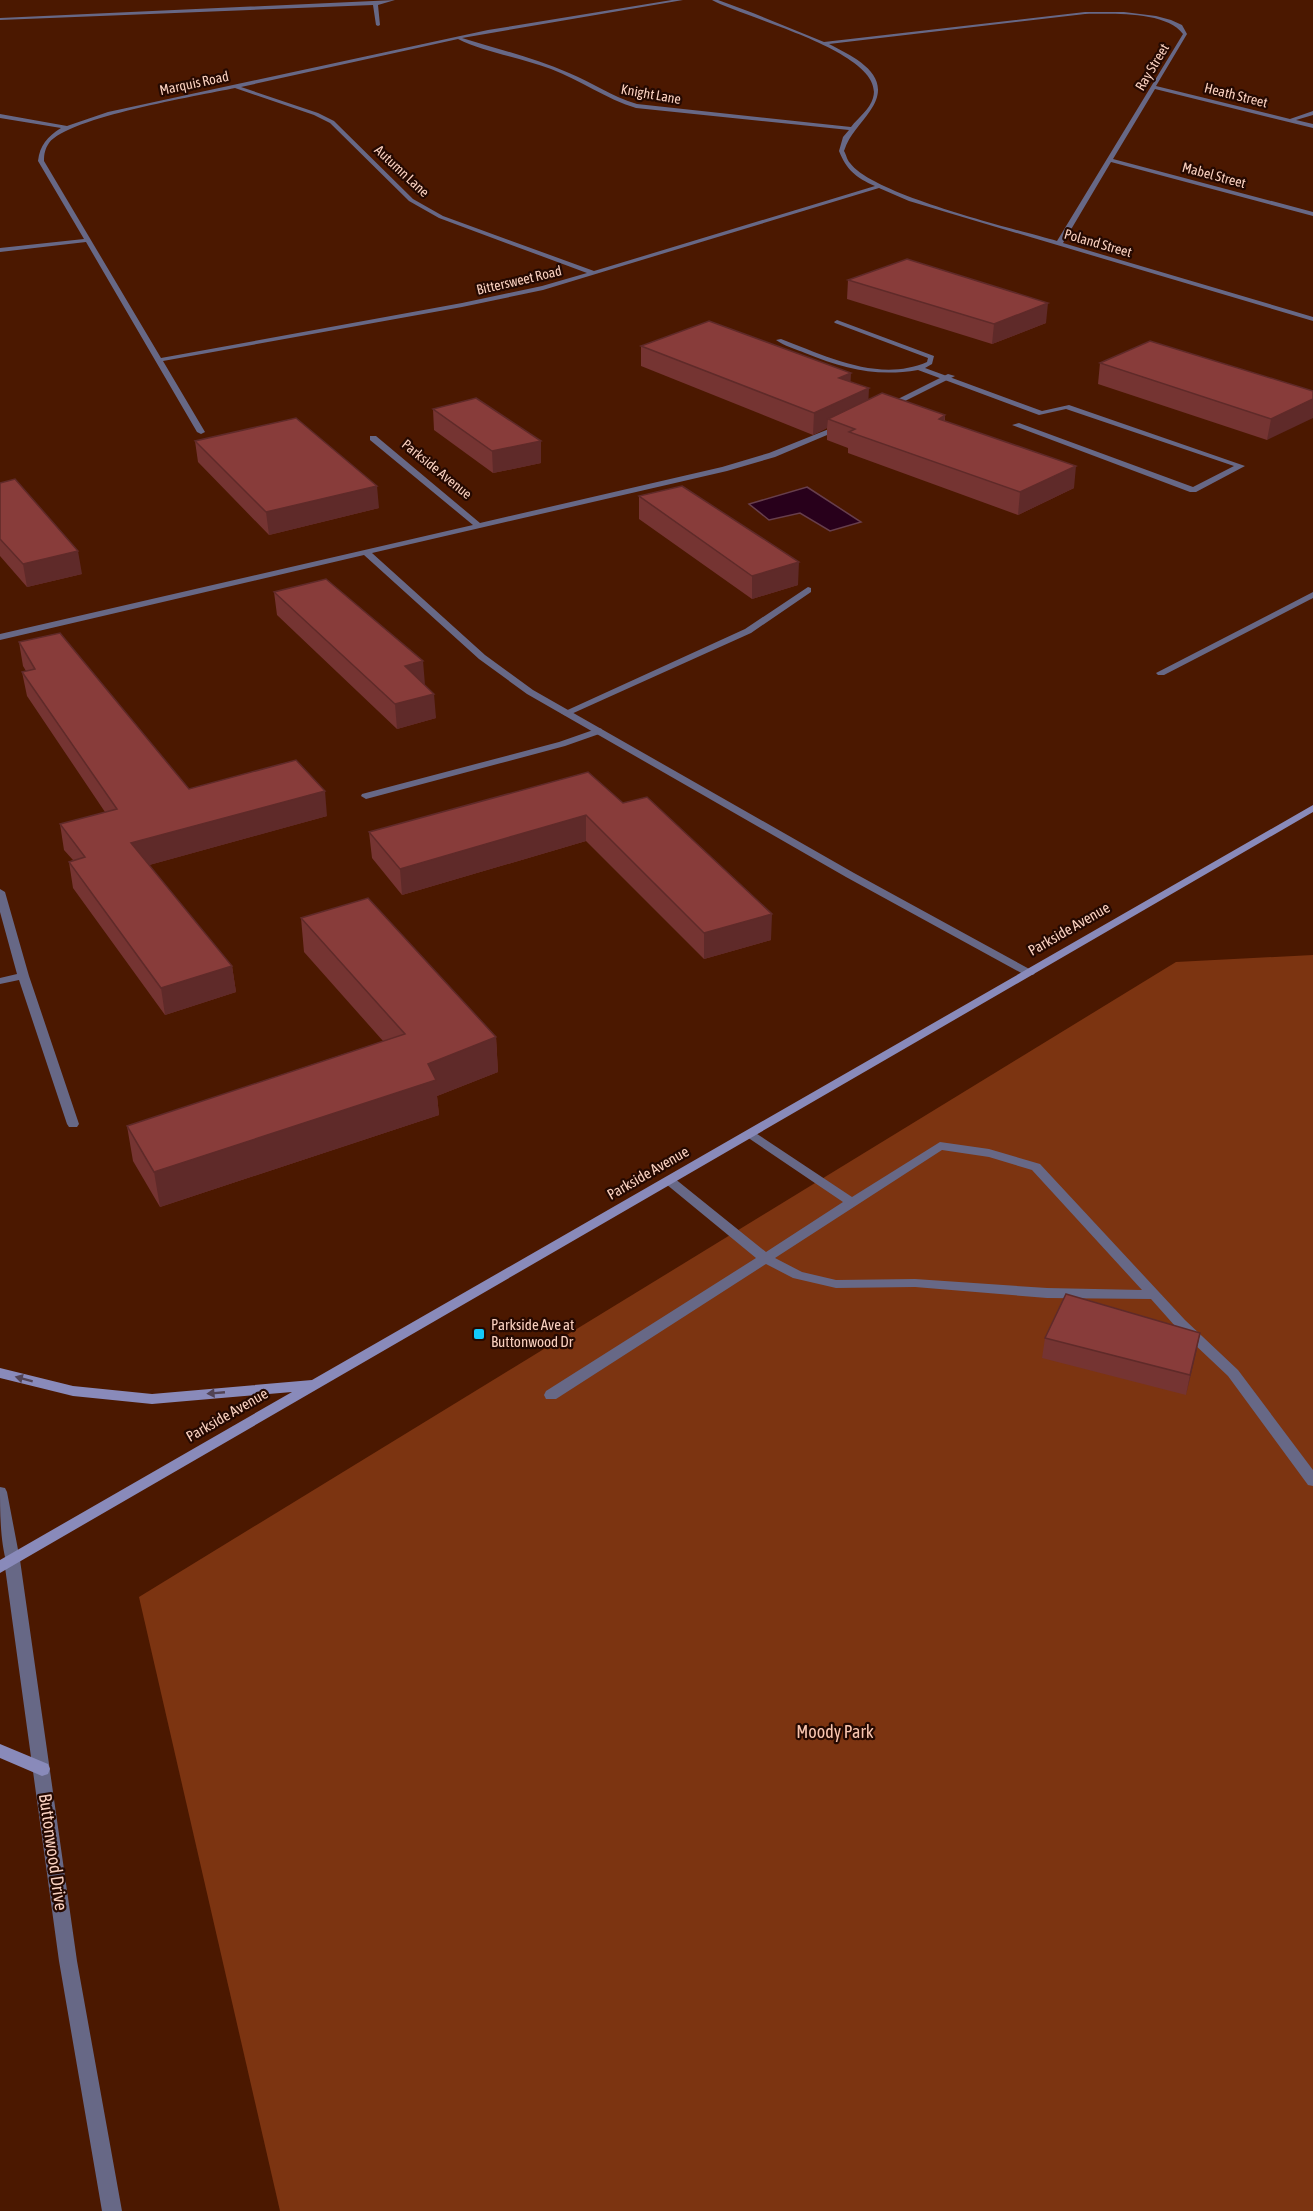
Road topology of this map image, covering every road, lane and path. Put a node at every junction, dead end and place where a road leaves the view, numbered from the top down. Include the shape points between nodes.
1 (393, 0) edge
2 (681, 0) edge
3 (714, 0) edge
4 (375, 3) junction
5 (0, 19) edge
6 (378, 24) dead end
7 (457, 38) junction
8 (822, 43) junction
9 (236, 86) junction
10 (1153, 87) junction
11 (1313, 114) edge
12 (0, 116) edge
13 (1291, 121) junction
14 (1313, 126) edge
15 (68, 128) junction
16 (852, 129) junction
17 (1110, 160) junction
18 (877, 187) junction
19 (1313, 214) edge
20 (88, 240) junction
21 (1059, 244) junction
22 (0, 250) edge
23 (594, 273) junction
24 (1313, 319) edge
25 (837, 322) dead end
26 (779, 340) dead end
27 (159, 360) junction
28 (919, 368) junction
29 (948, 377) junction
30 (874, 412) edge
31 (1042, 413) junction
32 (1034, 417) dead end
33 (1025, 421) dead end
34 (854, 422) edge
35 (201, 432) dead end
36 (373, 438) dead end
37 (479, 526) junction
38 (366, 552) junction
39 (808, 590) dead end
40 (1313, 595) edge
41 (0, 637) edge
42 (1161, 673) dead end
43 (566, 713) junction
44 (599, 731) junction
45 (366, 796) dead end
46 (1313, 808) edge
47 (0, 892) edge
48 (1029, 973) junction
49 (23, 976) junction
50 (0, 981) edge
51 (73, 1124) dead end
52 (751, 1134) junction
53 (669, 1181) junction
54 (851, 1202) junction
55 (765, 1258) junction
56 (1154, 1294) junction
57 (0, 1372) edge
58 (316, 1384) junction
59 (550, 1395) dead end
60 (1313, 1481) edge
61 (0, 1492) edge
62 (6, 1563) edge
63 (0, 1751) edge
64 (42, 1769) junction
65 (112, 2211) edge

1 - 4 street
2 - 7 street, Marquis Road
3 - 8 street
4 - 5 street
4 - 6 street
7 - 9 street, Marquis Road
7 - 16 street, Knight Lane via 563,72 608,98 636,106
8 - 10 street, Ray Street via 1085,14 1137,15 1178,25 1185,34
8 - 16 street, Poland Street via 858,61 876,81 873,102
9 - 15 street, Marquis Road via 108,114
9 - 23 street, Autumn Lane via 332,122 411,200 424,208
10 - 13 street, Heath Street
10 - 17 street, Ray Street
11 - 13 street
12 - 15 street
13 - 14 street, Heath Street
15 - 20 street, Marquis Road via 45,144 41,161
16 - 18 street, Poland Street via 843,141 844,161
17 - 19 street, Mabel Street
17 - 21 street, Ray Street
18 - 21 street, Poland Street
18 - 23 street, Bittersweet Road
20 - 22 street
20 - 27 street, Marquis Road
21 - 24 street, Poland Street
23 - 27 street, Bittersweet Road via 493,299
25 - 28 street via 932,357 930,363
26 - 28 street via 875,373
27 - 35 street, Marquis Road
28 - 29 street
29 - 30 street
29 - 31 street
31 - 32 street
31 - 33 street via 1066,407 1241,466 1193,490 1016,425
34 - 37 street via 772,455 724,469
36 - 37 street, Parkside Avenue
37 - 38 street
38 - 41 street
38 - 43 street via 482,657
39 - 43 street via 748,631
40 - 42 street
43 - 44 street
44 - 45 street
44 - 48 street
46 - 48 main road, Parkside Avenue
47 - 49 street
48 - 52 main road, Parkside Avenue
49 - 50 street
49 - 51 street
52 - 53 main road, Parkside Avenue
52 - 54 street
53 - 55 street
53 - 58 main road, Parkside Avenue
54 - 55 street
54 - 56 street via 940,1146 1013,1158 1036,1167
55 - 56 street via 798,1275 836,1284 915,1283 1047,1293
55 - 59 street
56 - 60 street via 1233,1373
58 -> 57 main road via 152,1399 73,1391
58 - 62 main road, Parkside Avenue
61 - 62 street, Buttonwood Drive
62 - 64 street, Buttonwood Drive
63 - 64 main road
64 - 65 street, Buttonwood Drive via 68,1961

